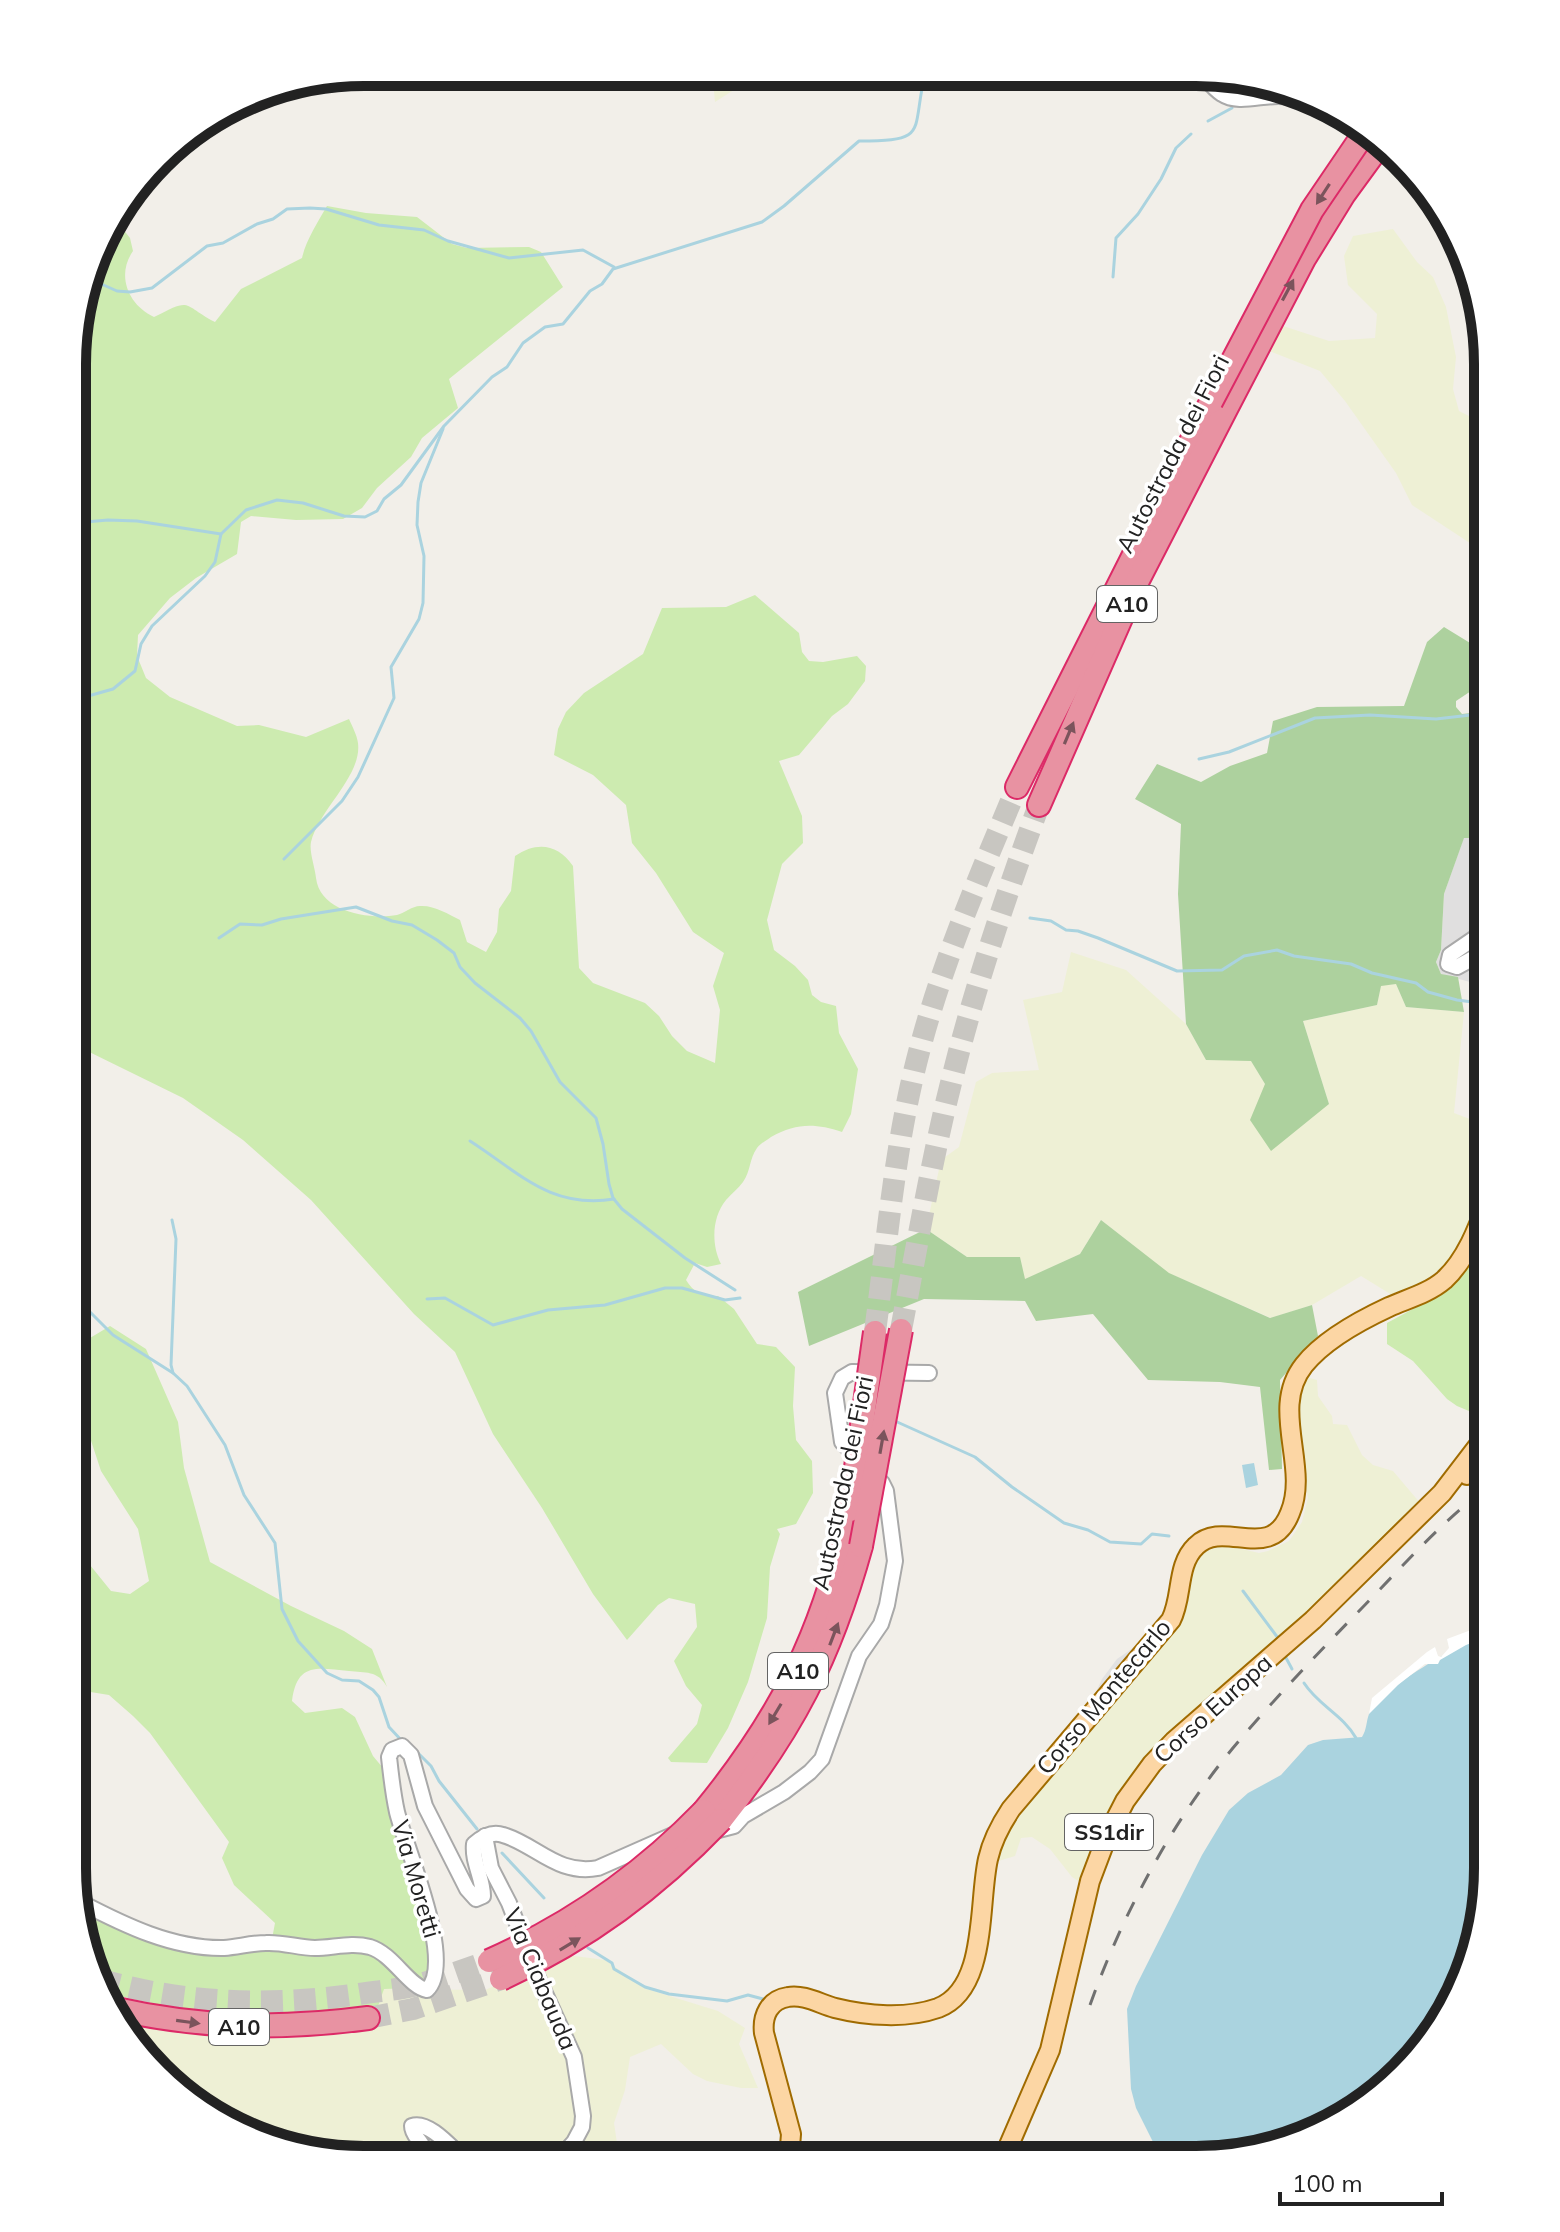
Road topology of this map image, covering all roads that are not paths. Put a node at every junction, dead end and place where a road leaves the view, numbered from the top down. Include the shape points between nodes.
1 (1215, 87) edge
2 (1268, 95) edge
3 (1360, 140) edge
4 (1375, 152) edge
5 (1218, 405) junction
6 (1017, 787) tunnel mouth
7 (1039, 805) tunnel mouth
8 (1474, 939) edge
9 (1474, 958) edge
10 (1473, 1236) edge
11 (901, 1330) tunnel mouth
12 (875, 1332) tunnel mouth
13 (929, 1373) dead end
14 (1473, 1451) edge
15 (1473, 1469) edge
16 (1442, 1493) junction
17 (713, 1816) junction
18 (485, 1836) junction
19 (89, 1906) edge
20 (495, 1970) tunnel mouth
21 (126, 2011) edge
22 (368, 2018) tunnel mouth
23 (424, 2146) edge
24 (449, 2146) edge
25 (570, 2146) edge
26 (790, 2146) edge
27 (1009, 2146) edge

1 - 2 street via 1238,99
3 -> 5 highway, Autostrada dei Fiori / A10, bridge via 1312,210
5 -> 4 highway, Autostrada dei Fiori / A10 via 1344,194
5 - 6 highway, Autostrada dei Fiori / A10
7 -> 5 highway, Autostrada dei Fiori / A10
8 - 9 street via 1450,955 1448,964 1457,967
10 - 26 main road, Corso Montecarlo via 1446,1278 1355,1326 1301,1370 1290,1405 1290,1514 1266,1537 1217,1536 1197,1545 1186,1561 1171,1620 1011,1809 989,1857 973,1965 960,1992 938,2008 912,2014 863,2013 797,1996 770,2006 764,2033
17 -> 11 highway, Autostrada dei Fiori / A10, bridge via 775,1748 838,1624 861,1546
12 -> 17 highway, Autostrada dei Fiori / A10, bridge via 850,1510 823,1609 791,1686
13 - 18 street via 852,1372 837,1385 842,1442 886,1491 895,1561 881,1624 859,1656 817,1765 727,1829 673,1834 598,1868 560,1864 503,1835
14 - 16 main road, Corso Europa / SS1dir
15 - 16 main road, Corso Europa / SS1dir
16 - 27 main road, Corso Europa / SS1dir via 1313,1620 1174,1741 1138,1782 1098,1857 1053,2040
17 - 20 highway, Autostrada dei Fiori / A10, bridge via 664,1876 629,1904 571,1944
18 - 19 street, Via Moretti via 473,1849 483,1890 476,1899 431,1818 411,1755 402,1746 392,1750 397,1812 436,1942 435,1974 427,1990 371,1947 268,1943 226,1948 185,1943 161,1939
18 - 25 street, Via Ciabauda via 491,1868 574,2057 583,2116
21 -> 22 highway, A10 via 241,2027
23 - 24 street via 412,2131 416,2123

